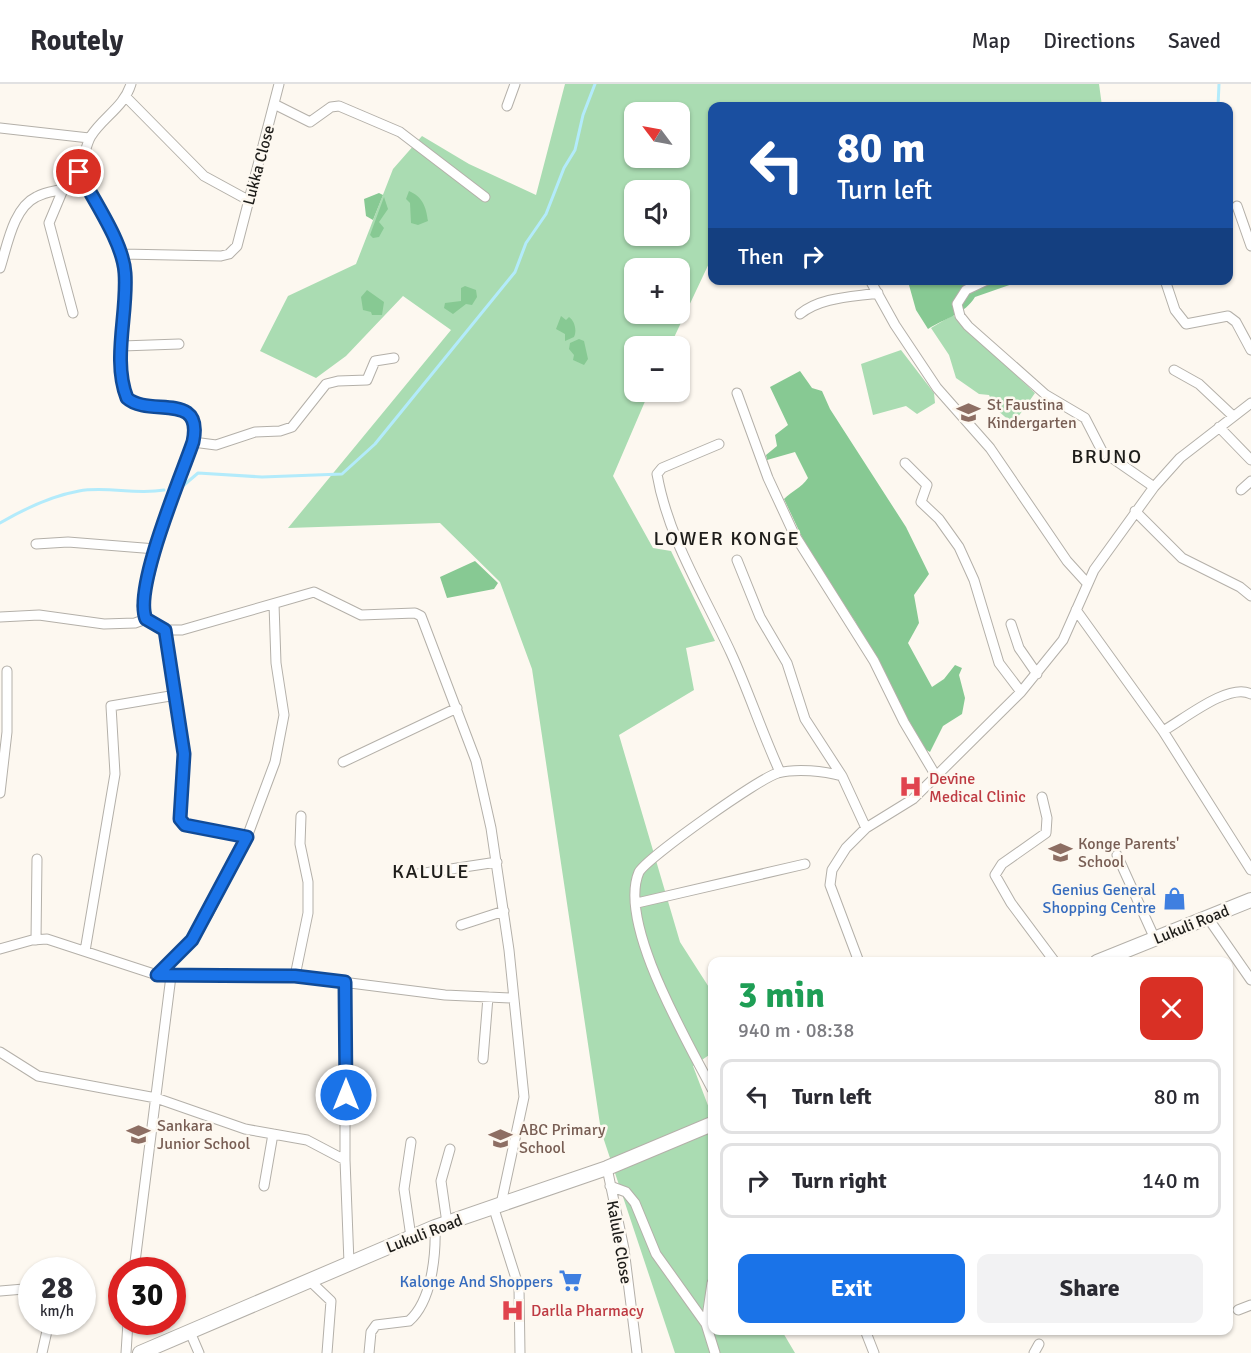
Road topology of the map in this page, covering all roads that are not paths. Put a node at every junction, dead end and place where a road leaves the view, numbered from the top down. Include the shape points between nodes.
1 (131, 84) edge
2 (279, 84) edge
3 (515, 84) edge
4 (126, 97) junction
5 (274, 104) junction
6 (507, 106) dead end
7 (0, 128) edge
8 (89, 138) junction
9 (79, 172) junction
10 (62, 192) junction
11 (485, 197) dead end
12 (248, 200) junction
13 (1237, 206) dead end
14 (1251, 246) edge
15 (122, 254) junction
16 (0, 268) edge
17 (873, 285) edge
18 (974, 285) edge
19 (1167, 285) edge
20 (878, 293) junction
21 (73, 313) dead end
22 (800, 315) dead end
23 (179, 344) dead end
24 (123, 346) junction
25 (1251, 350) edge
26 (394, 358) dead end
27 (1174, 370) dead end
28 (737, 393) dead end
29 (1251, 403) edge
30 (1233, 416) junction
31 (1219, 427) junction
32 (193, 442) junction
33 (719, 444) dead end
34 (1251, 460) edge
35 (905, 463) dead end
36 (1251, 481) edge
37 (1154, 487) junction
38 (1241, 490) dead end
39 (1135, 511) junction
40 (36, 544) dead end
41 (156, 549) junction
42 (737, 561) dead end
43 (1087, 583) junction
44 (1251, 596) edge
45 (274, 604) junction
46 (1076, 609) junction
47 (0, 617) edge
48 (146, 619) junction
49 (1011, 624) dead end
50 (165, 630) junction
51 (7, 671) dead end
52 (1037, 674) junction
53 (1021, 692) junction
54 (176, 694) junction
55 (1251, 694) edge
56 (458, 708) junction
57 (1163, 731) junction
58 (343, 762) dead end
59 (780, 772) junction
60 (842, 776) junction
61 (936, 776) junction
62 (0, 794) edge
63 (1042, 797) dead end
64 (301, 816) dead end
65 (866, 828) junction
66 (247, 837) junction
67 (1117, 855) dead end
68 (37, 859) dead end
69 (497, 862) junction
70 (805, 864) dead end
71 (1251, 870) edge
72 (418, 874) dead end
73 (1251, 900) edge
74 (637, 903) junction
75 (504, 911) junction
76 (1208, 918) junction
77 (461, 925) dead end
78 (1155, 939) junction
79 (36, 940) junction
80 (0, 950) edge
81 (85, 951) junction
82 (857, 957) edge
83 (1051, 957) edge
84 (1111, 957) edge
85 (157, 975) junction
86 (171, 976) junction
87 (295, 976) junction
88 (1251, 980) edge
89 (345, 982) junction
90 (488, 997) junction
91 (512, 998) junction
92 (0, 1052) edge
93 (483, 1059) dead end
94 (708, 1081) edge
95 (156, 1098) junction
96 (708, 1130) edge
97 (273, 1134) junction
98 (411, 1142) dead end
99 (450, 1149) dead end
100 (345, 1160) junction
101 (606, 1168) junction
102 (264, 1186) dead end
103 (610, 1186) junction
104 (497, 1205) junction
105 (441, 1225) junction
106 (411, 1237) junction
107 (136, 1257) edge
108 (349, 1263) junction
109 (309, 1280) junction
110 (18, 1290) edge
111 (0, 1291) edge
112 (1251, 1305) edge
113 (708, 1310) edge
114 (1239, 1310) dead end
115 (706, 1324) junction
116 (708, 1330) edge
117 (190, 1332) junction
118 (46, 1335) edge
119 (127, 1335) edge
120 (709, 1335) edge
121 (867, 1335) edge
122 (42, 1353) edge
123 (126, 1353) edge
124 (140, 1353) edge
125 (199, 1353) edge
126 (327, 1353) edge
127 (369, 1353) edge
128 (520, 1353) edge
129 (637, 1353) edge
130 (715, 1353) edge
131 (874, 1353) edge

1 - 4 street
2 - 5 street, Lukka Close
3 - 6 street
4 - 8 street
4 - 12 street via 204,176
5 - 11 street via 310,122 339,106 400,132
5 - 12 street, Lukka Close
7 - 8 street
8 - 9 street
9 - 10 street
9 - 15 street
10 - 16 street via 37,196 24,208
10 - 21 street via 49,223
12 - 15 street, Lukka Close via 237,246 230,254
13 - 14 street
15 - 24 street
17 - 20 street
18 - 37 street via 960,298 957,310 964,321 1046,395 1085,418 1102,451
19 - 25 street via 1175,310 1186,324 1227,316 1236,322
20 - 22 street via 810,306
20 - 43 street via 937,388 990,448 1067,561
23 - 24 street
24 - 32 street via 122,379 127,398 139,405 187,412 194,426
26 - 32 street via 375,361 369,377 363,381 326,384 292,427 255,432 216,445
27 - 30 street via 1199,384
28 - 61 street via 768,478 794,534 873,661
29 - 30 street
30 - 31 street
31 - 34 street
31 - 37 street via 1180,458
32 - 41 street
33 - 59 street via 662,468 657,474 659,486 682,553 732,655
35 - 53 street via 927,484 921,502 959,547 974,580 999,663
36 - 38 street
37 - 39 street
39 - 43 street
39 - 44 street via 1182,558
40 - 41 street via 68,542
41 - 48 street via 142,606
42 - 60 street via 760,617 787,663 808,725
43 - 46 street
45 - 50 street via 182,630
45 - 56 street via 314,592 361,615 419,614
45 - 66 street via 282,734
46 - 52 street via 1063,640
46 - 57 street
47 - 48 street via 39,615 104,624
48 - 50 street
49 - 52 street via 1019,648
50 - 54 street
51 - 62 street via 7,732
52 - 53 street
53 - 61 street
54 - 66 street via 184,754 181,822
54 - 81 street via 111,706 115,774
55 - 57 street via 1240,690 1224,696
56 - 58 street
56 - 69 street via 476,761
57 - 71 street
59 - 60 street
59 - 74 street via 748,789 642,867 636,878
60 - 65 street
61 - 65 street via 913,799
63 - 83 street via 1046,833 1002,864 995,875
64 - 87 street via 308,914
65 - 82 street via 846,848 830,876
66 - 85 street via 192,940
67 - 78 street
68 - 79 street
69 - 72 street
69 - 75 street
70 - 74 street
73 - 76 street, Lukuli Road
74 - 94 street via 645,948 659,984
75 - 77 street
75 - 91 street
76 - 78 street, Lukuli Road
76 - 88 street
78 - 84 street, Lukuli Road
79 - 80 street
79 - 81 street via 47,939
81 - 85 street
85 - 86 street
86 - 87 street
86 - 95 street
87 - 89 street
89 - 90 street
89 - 100 street
90 - 91 street
90 - 93 street
91 - 104 street via 524,1097
92 - 95 street via 38,1076
95 - 97 street via 245,1129
95 - 107 street
96 - 101 street, Lukuli Road
97 - 100 street via 313,1142
97 - 102 street
98 - 106 street via 404,1189
99 - 105 street via 441,1181
100 - 108 street
101 - 103 street, Kalule Close
101 - 104 street, Lukuli Road
103 - 115 street via 626,1192 635,1203 656,1254
103 - 129 street, Kalule Close via 624,1249
104 - 105 street, Lukuli Road
104 - 128 street via 519,1288
105 - 106 street, Lukuli Road
105 - 127 street via 435,1263 416,1314 409,1321 376,1324
106 - 108 street, Lukuli Road
108 - 109 street, Lukuli Road
109 - 117 street, Lukuli Road
109 - 126 street via 331,1301
110 - 111 street
112 - 114 street
113 - 115 street
115 - 116 street
117 - 124 street, Lukuli Road
117 - 125 street
118 - 122 street
119 - 123 street
120 - 130 street
121 - 131 street

